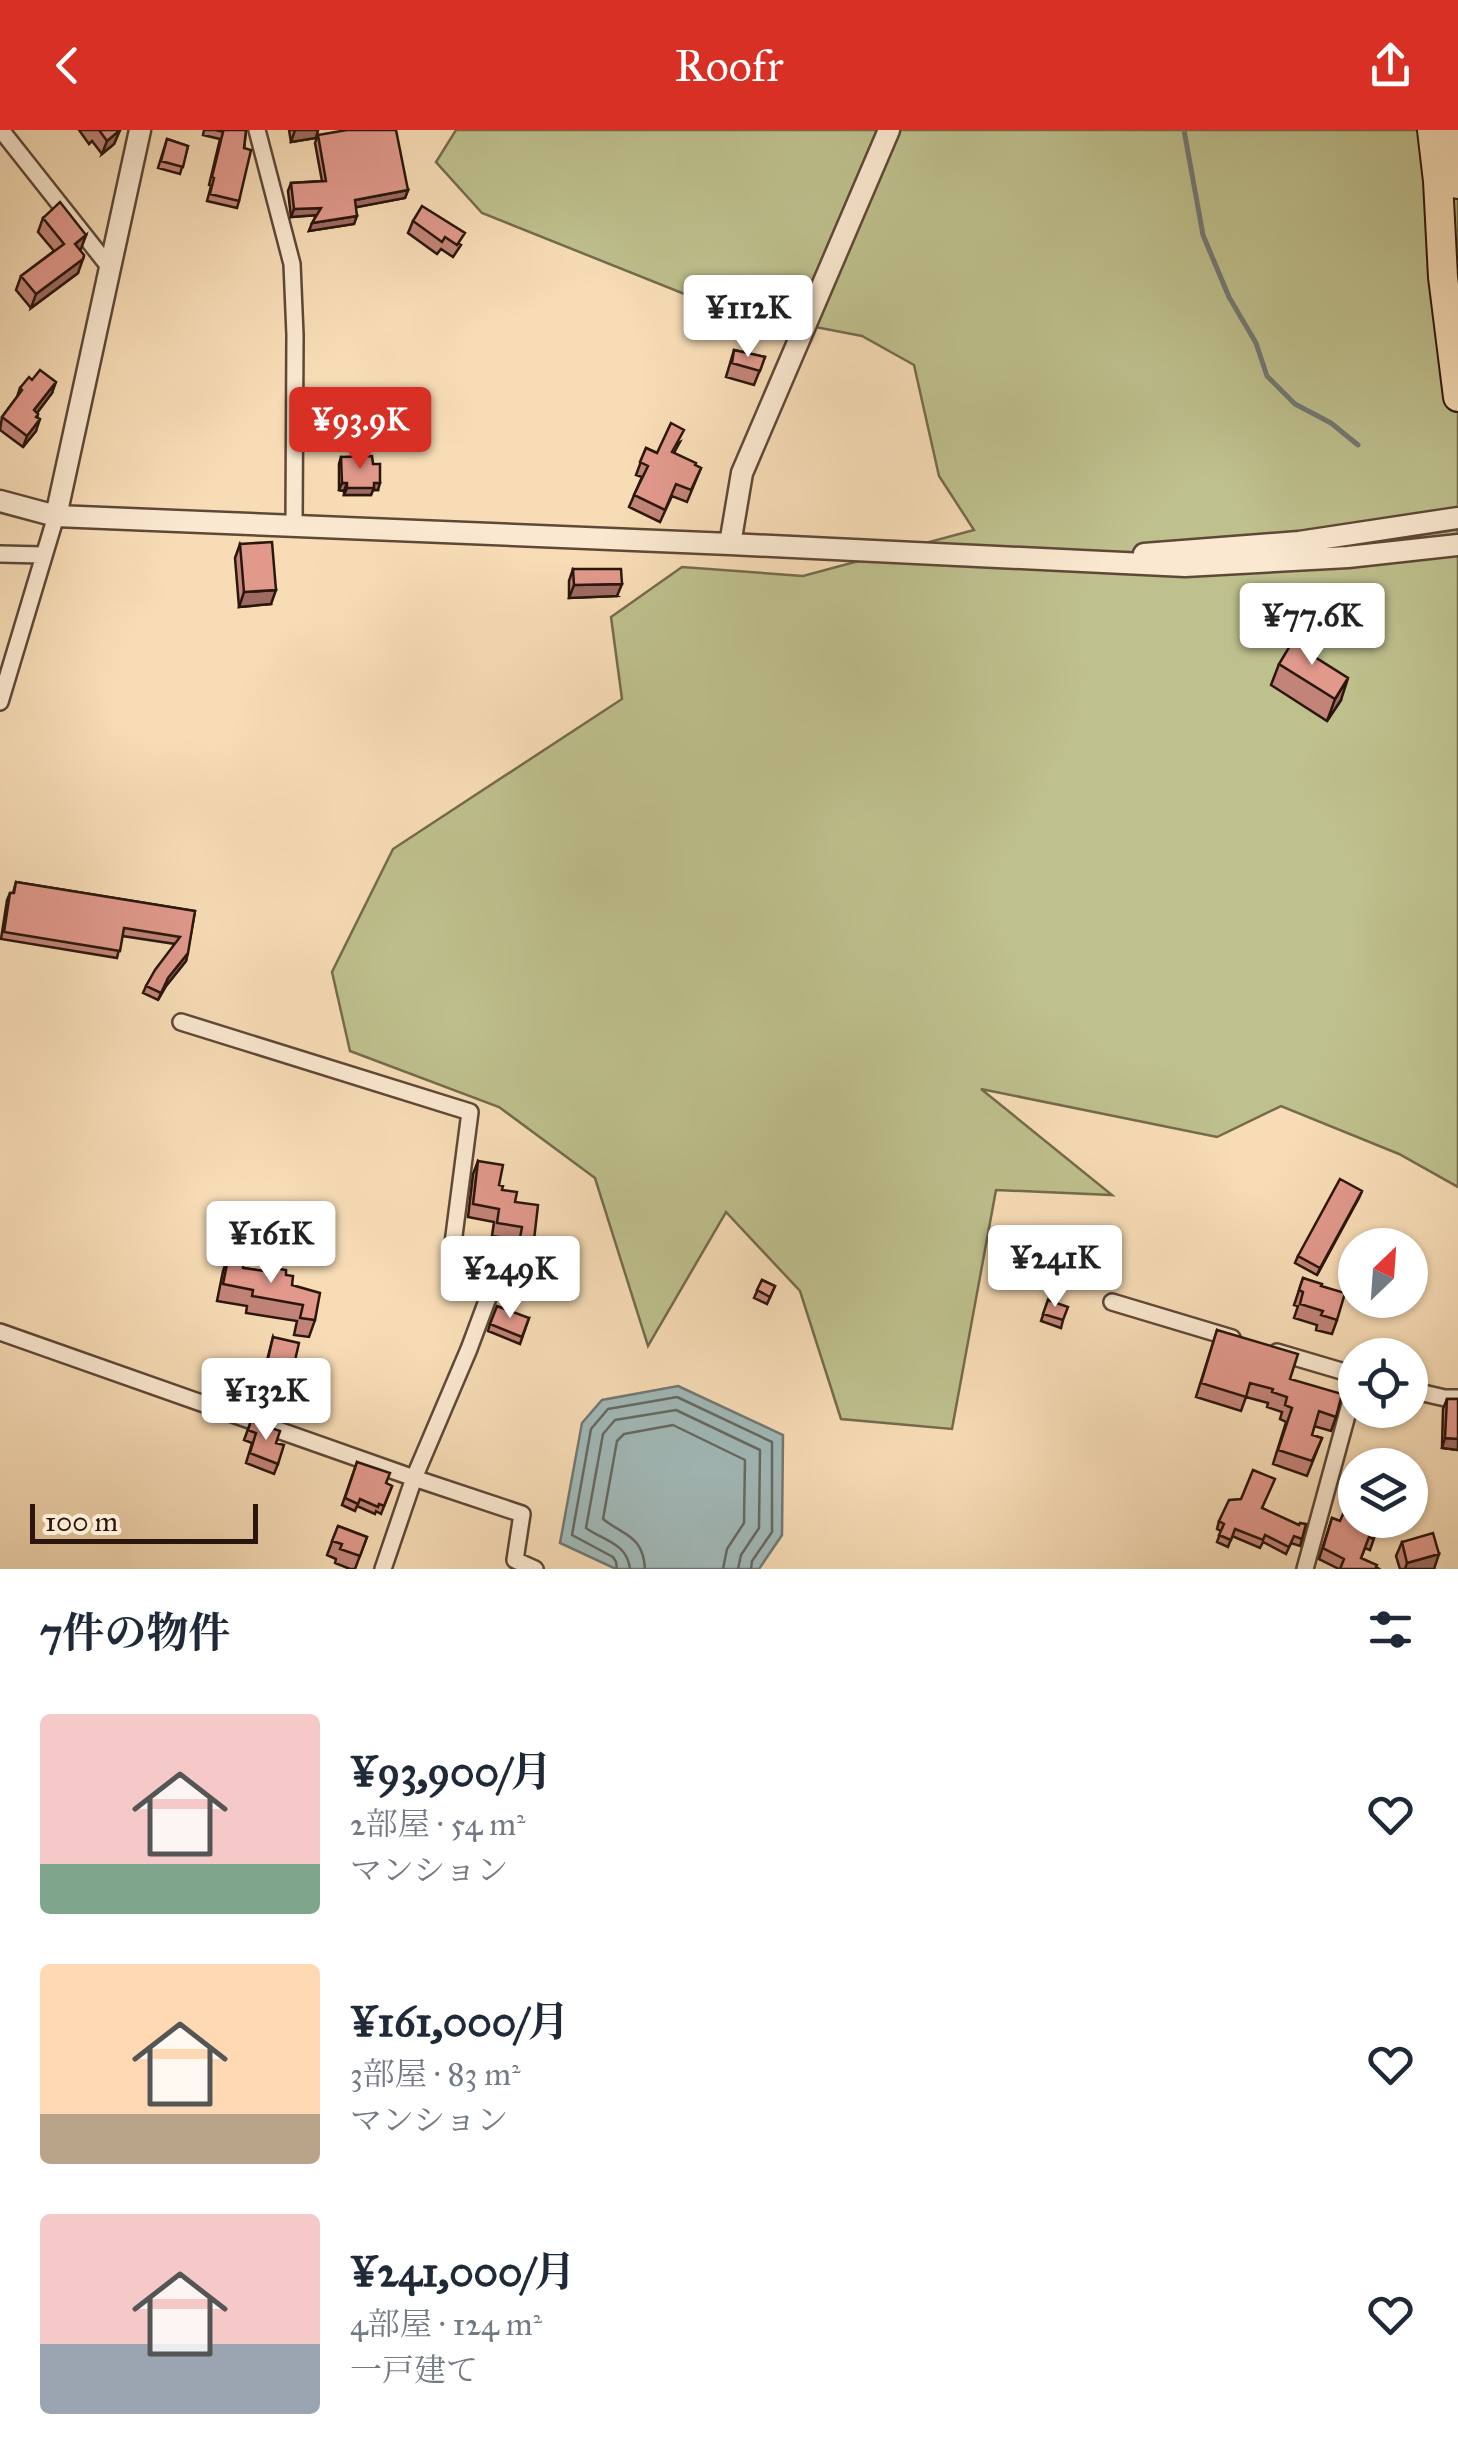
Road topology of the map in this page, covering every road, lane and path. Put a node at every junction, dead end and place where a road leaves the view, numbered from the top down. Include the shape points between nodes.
1 (1, 130) edge
2 (140, 130) edge
3 (257, 130) edge
4 (889, 130) edge
5 (1432, 130) edge
6 (1447, 130) edge
7 (1458, 184) edge
8 (111, 269) junction
9 (1458, 397) edge
10 (0, 501) edge
11 (56, 516) junction
12 (1458, 518) edge
13 (294, 526) junction
14 (730, 544) junction
15 (1458, 545) edge
16 (0, 554) edge
17 (42, 554) junction
18 (1057, 560) junction
19 (0, 702) edge
20 (181, 1022) dead end
21 (1112, 1302) dead end
22 (0, 1332) edge
23 (1243, 1342) edge
24 (1262, 1347) edge
25 (1338, 1370) edge
26 (1428, 1394) edge
27 (1458, 1398) edge
28 (1344, 1428) edge
29 (414, 1478) junction
30 (383, 1569) edge
31 (536, 1569) edge
32 (1305, 1569) edge

1 - 8 street
2 - 8 street
3 - 13 street via 292,264
4 - 14 street via 742,473
5 - 9 highway
6 - 7 highway
8 - 11 street
10 - 11 street
11 - 13 street
11 - 17 street
12 - 18 street via 1299,542
13 - 14 street
14 - 18 street
15 - 18 street via 1217,566
16 - 17 street
17 - 19 street
20 - 29 street via 470,1112 452,1250 498,1271
21 - 23 street
22 - 29 street
24 - 25 street
26 - 27 street
28 - 32 street
29 - 30 street
29 - 31 street via 522,1514 516,1560

